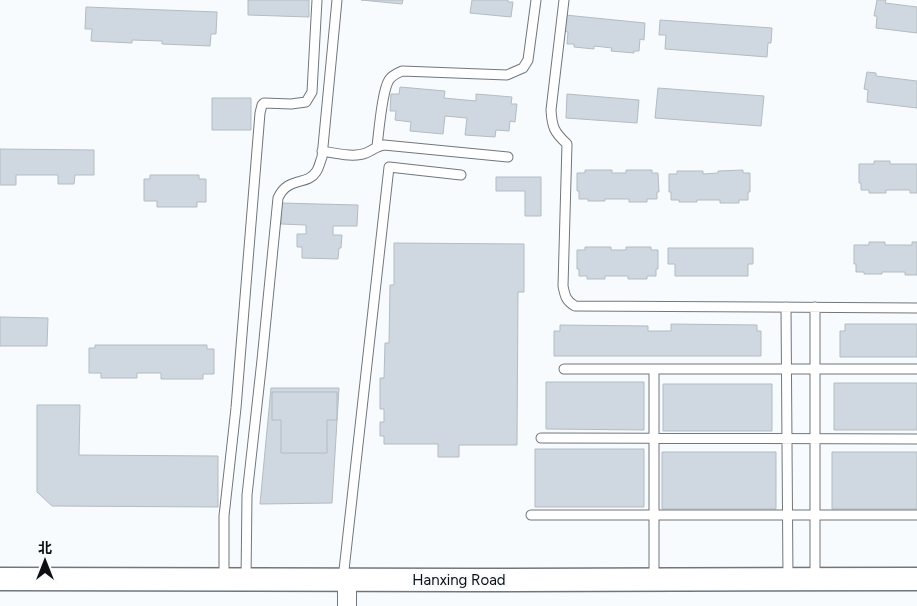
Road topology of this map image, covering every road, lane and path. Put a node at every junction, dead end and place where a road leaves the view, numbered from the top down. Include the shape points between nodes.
1 (317, 0) edge
2 (337, 0) edge
3 (536, 0) edge
4 (564, 0) edge
5 (376, 146) junction
6 (322, 151) junction
7 (508, 157) dead end
8 (460, 175) dead end
9 (786, 307) junction
10 (815, 307) junction
11 (917, 308) edge
12 (564, 369) dead end
13 (654, 369) junction
14 (787, 369) junction
15 (815, 369) junction
16 (917, 369) edge
17 (542, 438) dead end
18 (654, 438) junction
19 (787, 439) junction
20 (815, 439) junction
21 (917, 439) edge
22 (531, 514) dead end
23 (654, 514) junction
24 (788, 514) junction
25 (815, 514) junction
26 (917, 514) edge
27 (0, 579) edge
28 (788, 579) junction
29 (815, 579) junction
30 (917, 579) edge
31 (235, 580) junction
32 (654, 580) junction
33 (917, 590) edge
34 (0, 591) edge
35 (346, 592) edge

1 - 31 lane via 312,92 306,102 264,103 260,113 224,516
2 - 6 lane
3 - 5 lane via 528,60 522,68 507,75 402,71 394,75 385,91
4 - 9 lane via 550,110 552,126 567,144 565,299 575,306
5 - 6 lane via 368,153 358,155
5 - 7 lane via 384,144
6 - 31 lane via 316,174 291,184 282,190 278,198
8 - 35 lane via 389,167
9 - 10 lane
9 - 14 lane
10 - 11 lane
10 - 15 lane
12 - 13 lane
13 - 14 lane
13 - 18 lane
14 - 15 lane
14 - 19 lane
15 - 16 lane
15 - 20 lane
17 - 18 lane
18 - 19 lane
18 - 23 lane
19 - 20 lane
19 - 24 lane
20 - 21 lane
20 - 25 lane
22 - 23 lane
23 - 24 lane
23 - 32 lane
24 - 25 lane
24 - 28 lane
25 - 26 lane
25 - 29 lane
27 - 31 street, Hanxing Road
28 - 29 street, Hanxing Road
28 - 32 street, Hanxing Road
29 - 30 street, Hanxing Road
31 - 35 street, Hanxing Road
32 - 35 street, Hanxing Road
33 - 35 street, Hanxing Road
34 - 35 street, Hanxing Road

